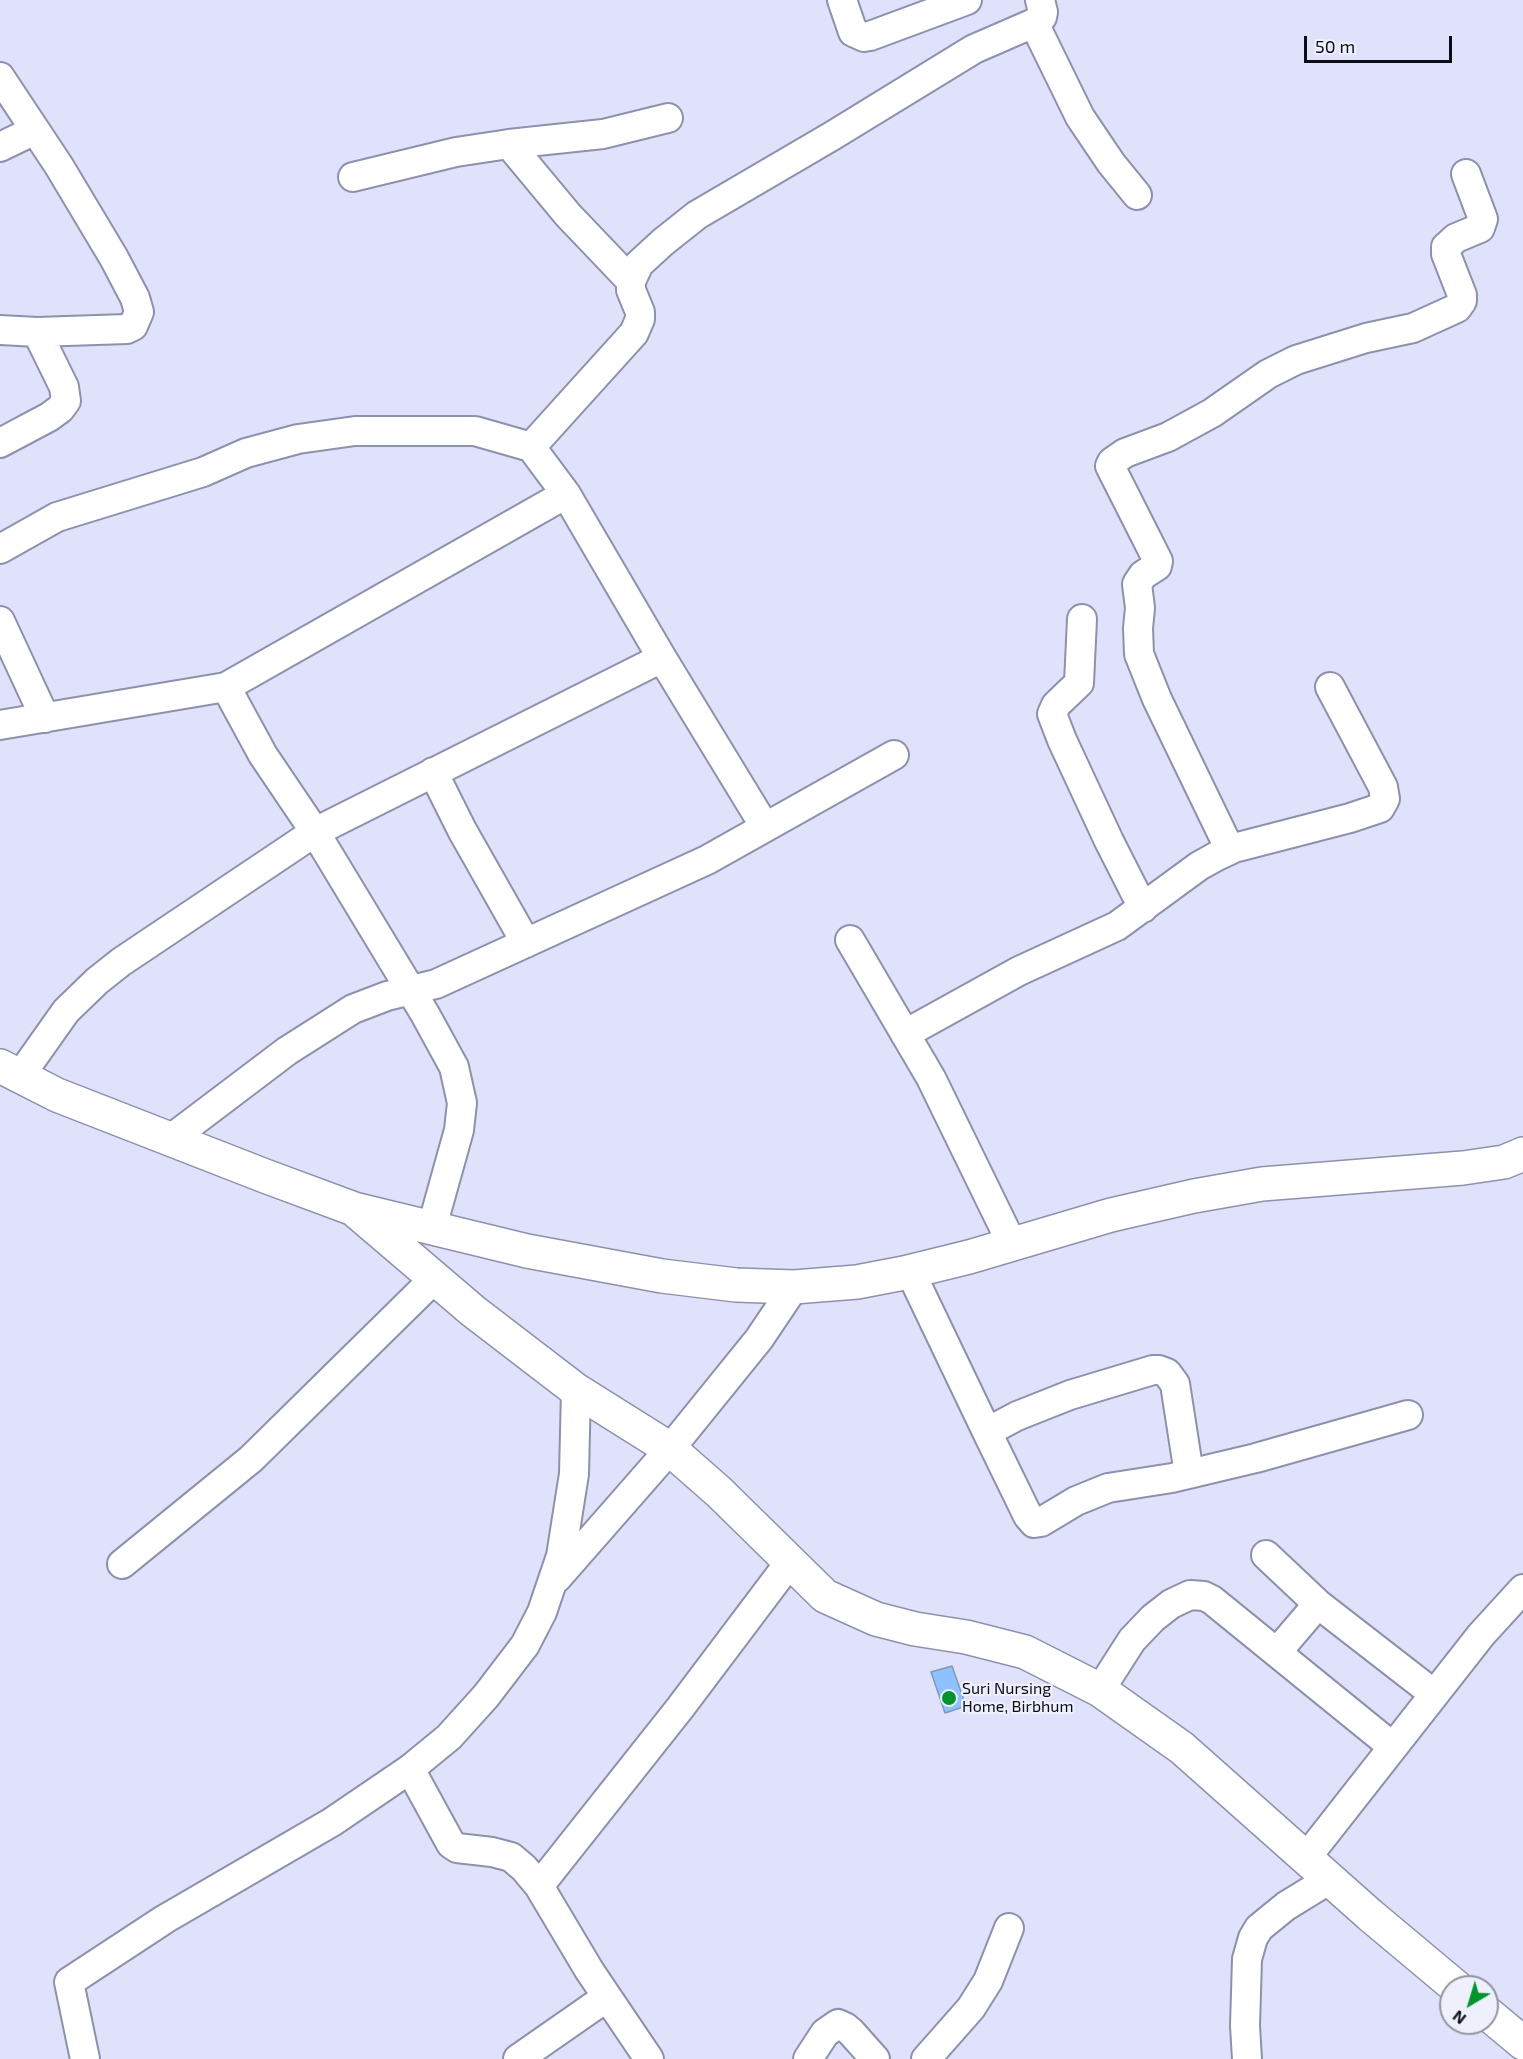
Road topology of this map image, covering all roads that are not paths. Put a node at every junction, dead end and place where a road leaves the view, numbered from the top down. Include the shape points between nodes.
1 (842, 0) edge
2 (967, 0) edge
3 (1037, 12) edge
4 (0, 77) edge
5 (668, 118) dead end
6 (35, 130) junction
7 (509, 144) junction
8 (0, 147) edge
9 (1466, 174) dead end
10 (353, 177) dead end
11 (1137, 195) dead end
12 (631, 281) junction
13 (0, 330) edge
14 (37, 332) junction
15 (0, 443) edge
16 (531, 447) junction
17 (566, 494) junction
18 (0, 549) edge
19 (1082, 619) dead end
20 (0, 621) edge
21 (662, 657) junction
22 (226, 687) junction
23 (1330, 687) dead end
24 (45, 718) junction
25 (0, 725) edge
26 (894, 754) dead end
27 (433, 772) junction
28 (765, 827) junction
29 (315, 832) junction
30 (1230, 850) junction
31 (1143, 908) junction
32 (850, 940) dead end
33 (526, 943) junction
34 (412, 991) junction
35 (905, 1034) junction
36 (10, 1071) edge
37 (172, 1138) junction
38 (1523, 1154) edge
39 (354, 1209) junction
40 (432, 1227) junction
41 (1012, 1244) junction
42 (910, 1271) junction
43 (435, 1278) junction
44 (794, 1287) junction
45 (576, 1390) junction
46 (1408, 1415) dead end
47 (987, 1432) junction
48 (670, 1449) junction
49 (1189, 1474) junction
50 (1266, 1555) dead end
51 (790, 1562) junction
52 (122, 1564) dead end
53 (553, 1583) junction
54 (1523, 1589) edge
55 (1318, 1604) junction
56 (1277, 1652) junction
57 (1100, 1690) junction
58 (1434, 1694) junction
59 (1393, 1748) junction
60 (410, 1769) junction
61 (1306, 1858) junction
62 (1330, 1879) junction
63 (539, 1886) junction
64 (1009, 1928) dead end
65 (1442, 1975) edge
66 (607, 1996) junction
67 (1499, 2023) edge
68 (1523, 2043) edge
69 (85, 2059) edge
70 (518, 2059) edge
71 (649, 2059) edge
72 (808, 2059) edge
73 (875, 2059) edge
74 (926, 2059) edge
75 (1247, 2059) edge

1 - 2 street via 853,32 864,37
3 - 11 street via 1053,66 1080,117
3 - 12 street via 697,215 639,264
4 - 6 street
5 - 7 street via 603,134
6 - 8 street
6 - 14 street via 114,258 138,312 133,326 127,329
7 - 10 street via 456,152
7 - 12 street via 568,215
9 - 30 street via 1484,219 1480,228 1446,247 1462,295 1457,308 1413,328 1296,360 1268,374 1212,413 1168,437 1125,453 1110,466 1158,561 1137,584 1139,654
12 - 16 street via 640,312 634,333
13 - 14 street
14 - 15 street via 64,387 66,401 49,417
16 - 17 street
16 - 18 street via 475,431 356,431 298,439 57,517
17 - 21 street
17 - 22 street
19 - 31 street via 1079,683 1056,705 1053,714
20 - 24 street
21 - 27 street
21 - 28 street
22 - 24 street
22 - 29 street via 263,755
23 - 30 street via 1383,787 1386,800 1376,810
24 - 25 street
26 - 28 street
27 - 29 street
27 - 33 street
28 - 33 street via 707,860
29 - 34 street
29 - 36 street via 121,962 66,1011
30 - 31 street via 1199,866
31 - 35 street via 1117,926 1019,971
32 - 35 street
33 - 34 street
34 - 37 street via 353,1009 287,1051
34 - 40 street via 454,1067 462,1103 459,1130
35 - 41 street via 931,1077
36 - 37 main road via 57,1095
37 - 39 main road
38 - 41 main road via 1504,1162 1463,1168 1262,1184 1111,1215
39 - 40 main road
39 - 43 main road
40 - 44 main road via 527,1251 662,1276
41 - 42 main road
42 - 44 main road via 856,1282
42 - 47 street
43 - 45 main road
43 - 52 street via 251,1459
44 - 48 street via 759,1339
45 - 48 main road
45 - 53 street via 574,1474
46 - 49 street
47 - 49 street via 1028,1516 1036,1523 1108,1488
47 - 49 street via 1070,1395 1159,1370 1167,1373 1175,1384
48 - 51 main road
48 - 53 street
50 - 55 street
51 - 57 main road via 825,1596 876,1619 1025,1652
51 - 63 street via 681,1708
53 - 60 street via 525,1645 486,1696 449,1737
54 - 58 street
55 - 56 street
55 - 58 street
56 - 57 street via 1212,1600 1190,1595 1171,1604 1141,1630
56 - 59 street
57 - 61 main road via 1182,1748
58 - 59 street
59 - 61 street
60 - 63 street via 451,1844 511,1857
60 - 69 street via 332,1822 165,1919 69,1982
61 - 62 main road
62 - 65 main road
62 - 75 street via 1286,1906 1252,1938 1247,1959
63 - 66 street
64 - 74 street via 988,1981 971,2008
66 - 70 street
66 - 71 street
67 - 68 main road
72 - 73 street via 825,2033 838,2024 851,2032

